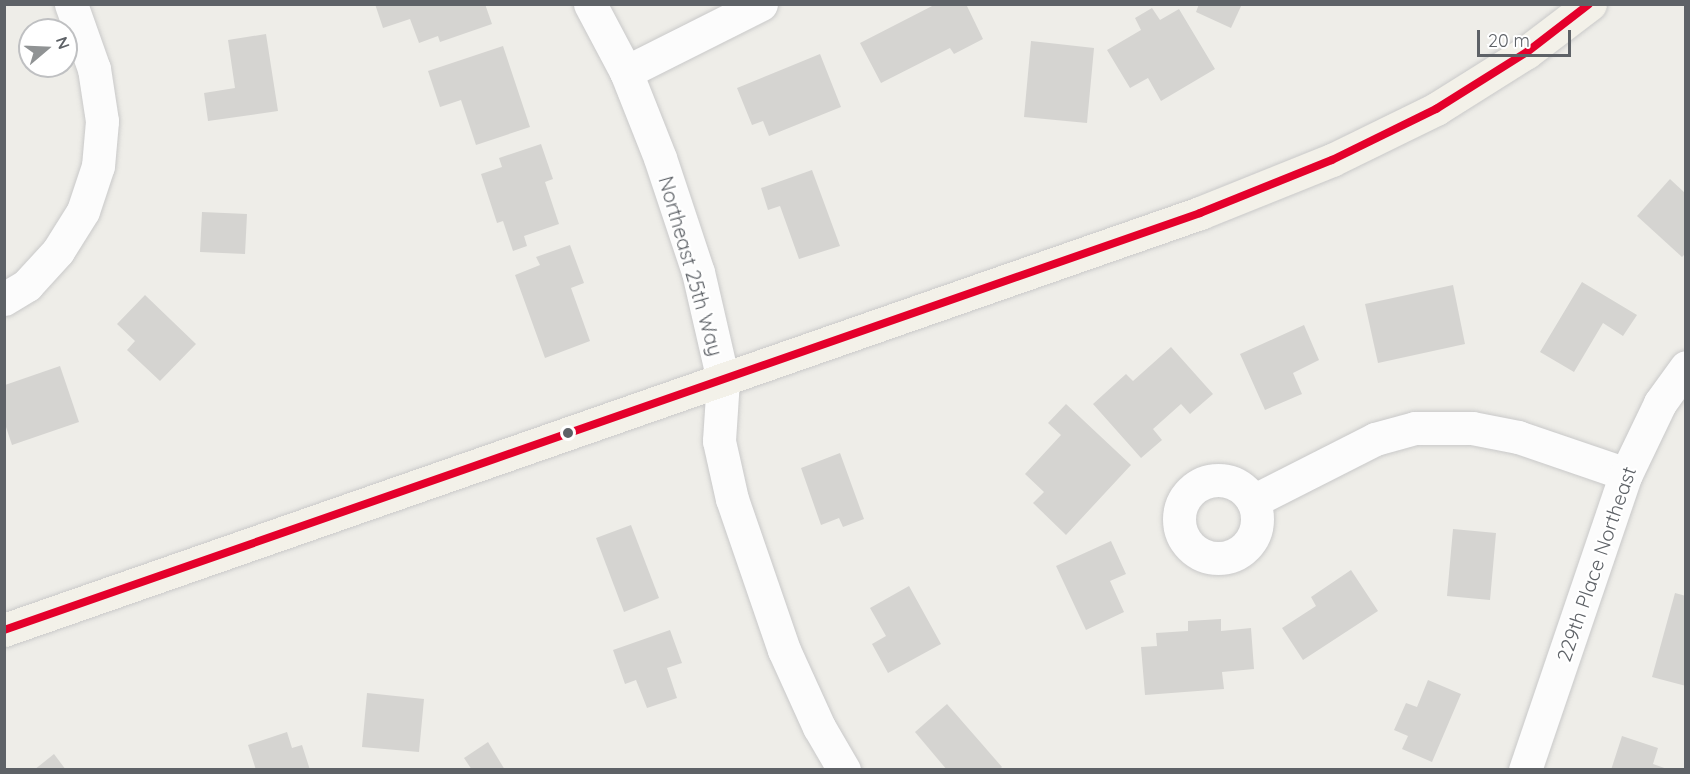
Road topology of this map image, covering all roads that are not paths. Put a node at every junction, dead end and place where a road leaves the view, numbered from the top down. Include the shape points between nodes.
1 (71, 4) edge
2 (590, 4) edge
3 (761, 4) edge
4 (1590, 4) edge
5 (626, 72) junction
6 (4, 299) edge
7 (1686, 367) edge
8 (723, 380) junction
9 (1626, 474) junction
10 (1253, 501) dead end
11 (4, 630) edge
12 (844, 770) edge
13 (1524, 770) edge

1 - 6 street via 94,69 102,121 98,166 83,211 58,251 27,285
2 - 5 street, Northeast 25th Way
3 - 5 street
4 - 8 main road via 1527,52 1436,109 1332,160 1189,217
5 - 8 street, Northeast 25th Way via 698,272
7 - 9 street, 229th Place Northeast via 1660,403
8 - 11 main road
8 - 12 street, Northeast 25th Way via 719,441 732,499 784,650 819,727
9 - 10 street via 1518,437 1472,428 1415,428 1375,439
9 - 13 street, 229th Place Northeast

